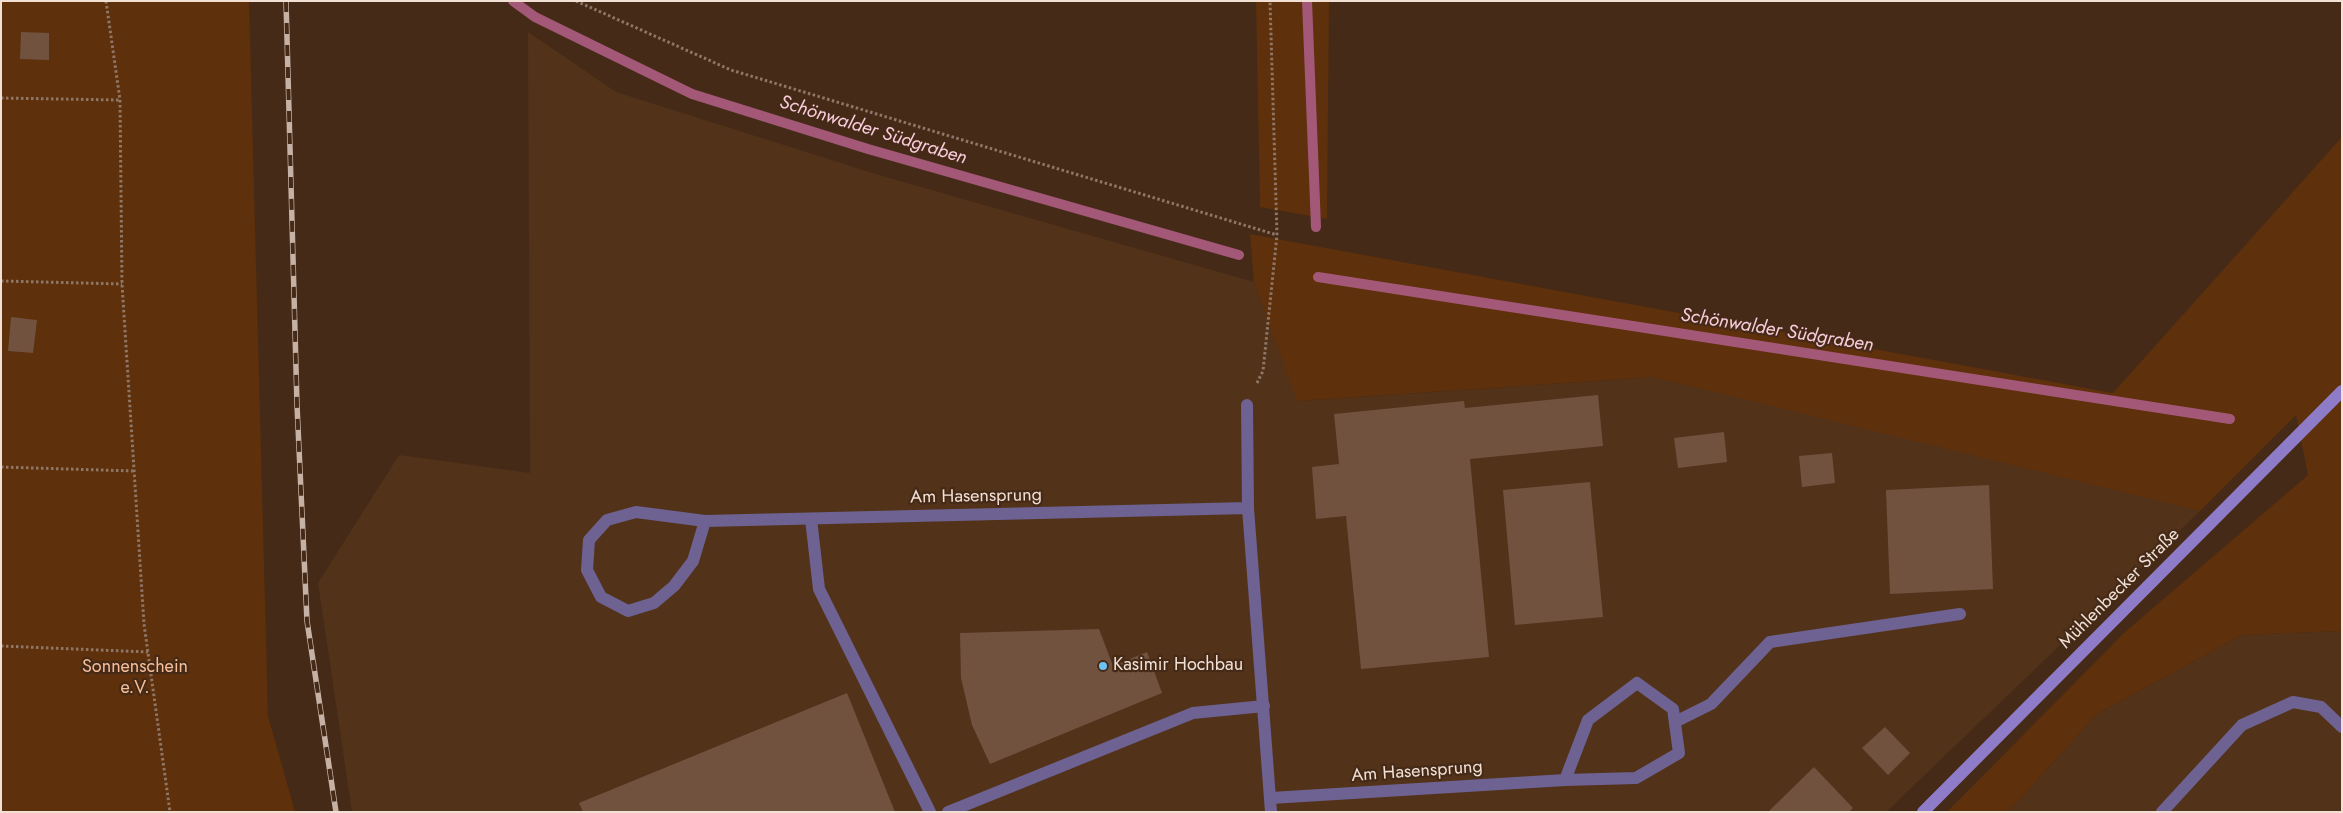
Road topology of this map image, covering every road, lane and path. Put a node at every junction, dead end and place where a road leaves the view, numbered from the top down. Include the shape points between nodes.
1 (106, 1) edge
2 (576, 1) edge
3 (1270, 1) edge
4 (1, 98) edge
5 (120, 100) junction
6 (1278, 235) junction
7 (1, 281) edge
8 (122, 284) junction
9 (2342, 391) edge
10 (1247, 405) joint
11 (1, 466) edge
12 (134, 471) junction
13 (1248, 508) junction
14 (810, 519) junction
15 (705, 521) junction
16 (1960, 614) dead end
17 (1, 646) edge
18 (148, 652) junction
19 (1264, 706) junction
20 (1675, 722) junction
21 (2342, 727) edge
22 (1565, 780) junction
23 (1271, 798) junction
24 (170, 812) edge
25 (930, 812) edge
26 (948, 812) edge
27 (1272, 812) edge
28 (1923, 812) edge
29 (2162, 812) edge

1 - 5 path
2 - 6 path via 731,70
3 - 6 path
4 - 5 path
5 - 8 path
6 - 10 path via 1263,371
7 - 8 path
8 - 12 path
9 - 28 main road, Mühlenbecker Straße
10 - 13 street
11 - 12 path
12 - 18 path
13 - 14 street, Am Hasensprung
13 - 19 street
14 - 15 street, Am Hasensprung
14 - 25 street via 819,589
15 - 15 street, Am Hasensprung via 636,512 607,520 588,540 587,570 601,597 628,611 654,603 674,586 693,561
16 - 20 street via 1770,642 1711,704
17 - 18 path
18 - 24 path
19 - 23 street
19 - 26 street via 1193,713
20 - 22 street, Am Hasensprung via 1679,753 1636,778
20 - 22 street, Am Hasensprung via 1673,709 1637,683 1588,720
21 - 29 street via 2321,707 2293,702 2242,725
22 - 23 street, Am Hasensprung
23 - 27 street

